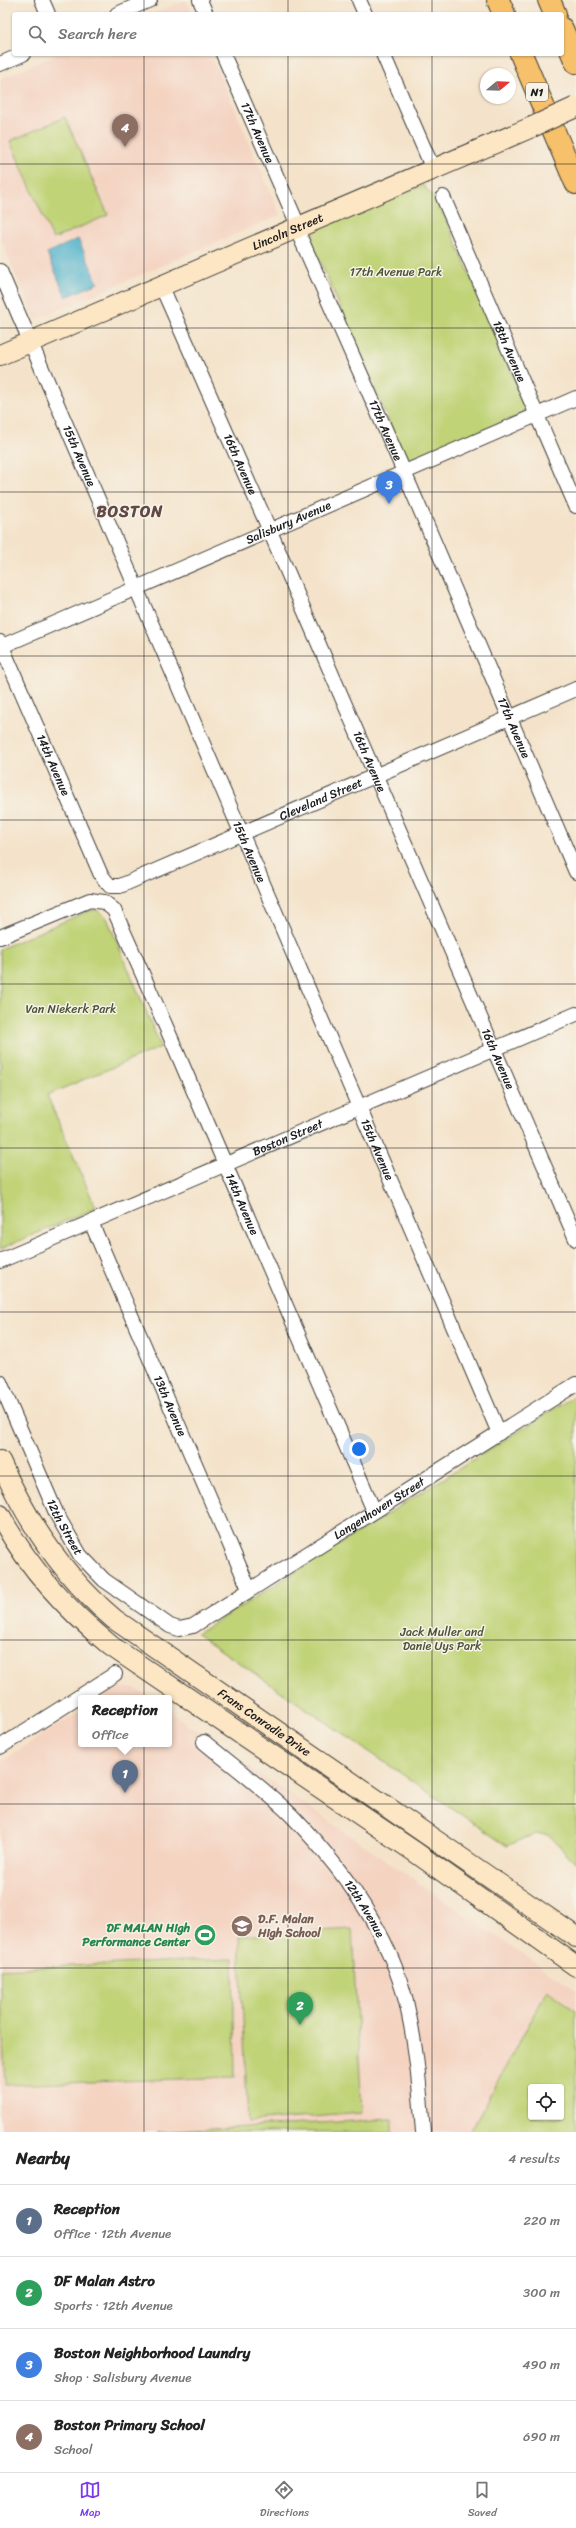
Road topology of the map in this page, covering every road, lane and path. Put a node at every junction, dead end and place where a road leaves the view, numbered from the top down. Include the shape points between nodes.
1 (42, 0) edge
2 (150, 0) edge
3 (200, 0) edge
4 (359, 0) edge
5 (498, 0) edge
6 (549, 0) edge
7 (47, 12) edge
8 (122, 12) edge
9 (205, 12) edge
10 (365, 12) edge
11 (503, 12) edge
12 (555, 12) edge
13 (564, 34) edge
14 (18, 56) edge
15 (224, 56) edge
16 (384, 56) edge
17 (522, 56) edge
18 (576, 62) edge
19 (0, 64) edge
20 (576, 108) edge
21 (433, 169) junction
22 (576, 183) edge
23 (443, 197) dead end
24 (297, 228) junction
25 (0, 272) edge
26 (161, 286) junction
27 (31, 342) junction
28 (0, 355) edge
29 (576, 398) edge
30 (537, 415) junction
31 (404, 473) junction
32 (576, 506) edge
33 (270, 530) junction
34 (136, 588) junction
35 (1, 645) edge
36 (576, 689) edge
37 (510, 718) junction
38 (375, 776) junction
39 (241, 833) junction
40 (576, 872) edge
41 (110, 886) joint
42 (0, 937) edge
43 (576, 1014) edge
44 (494, 1050) junction
45 (359, 1107) junction
46 (226, 1164) junction
47 (91, 1222) junction
48 (576, 1239) edge
49 (0, 1261) edge
50 (0, 1382) edge
51 (576, 1384) edge
52 (498, 1433) junction
53 (0, 1461) edge
54 (374, 1512) junction
55 (0, 1515) edge
56 (249, 1590) junction
57 (182, 1629) joint
58 (115, 1674) dead end
59 (82, 1695) edge
60 (78, 1697) edge
61 (204, 1742) dead end
62 (0, 1747) edge
63 (576, 1937) edge
64 (576, 1966) edge
65 (422, 2132) edge

1 - 7 street
2 - 8 street
3 - 9 street
4 - 10 street
5 - 11 highway
6 - 12 highway
13 - 18 highway
14 - 19 street
15 - 24 street, 17th Avenue
16 - 21 street
17 - 22 highway, N1
20 - 21 main road, Lincoln Street, bridge
21 - 24 main road, Lincoln Street
23 - 30 street, 18th Avenue
24 - 26 main road, Lincoln Street
24 - 31 street, 17th Avenue
25 - 27 street, 15th Avenue
26 - 27 main road, Lincoln Street
26 - 33 street, 16th Avenue
27 - 28 main road, Lincoln Street
27 - 34 street, 15th Avenue
29 - 30 street, Salisbury Avenue
30 - 31 street, Salisbury Avenue
30 - 32 street, 18th Avenue
31 - 33 street, Salisbury Avenue
31 - 37 street, 17th Avenue
33 - 34 street, Salisbury Avenue
33 - 38 street, 16th Avenue
34 - 35 street, Salisbury Avenue
34 - 39 street, 15th Avenue
35 - 41 street, 14th Avenue via 101,875
36 - 37 street, Cleveland Street
37 - 38 street, Cleveland Street
37 - 40 street, 17th Avenue
38 - 39 street, Cleveland Street
38 - 44 street, 16th Avenue
39 - 41 street, Cleveland Street via 120,886
39 - 45 street, 15th Avenue
42 - 46 street, 14th Avenue via 83,902 104,902 117,916
43 - 44 street, Boston Street
44 - 45 street, Boston Street
44 - 48 street, 16th Avenue
45 - 46 street, Boston Street
45 - 52 street, 15th Avenue
46 - 47 street, Boston Street
46 - 54 street, 14th Avenue
47 - 49 street, Boston Street
47 - 56 street, 13th Avenue
50 - 57 street, 12th Street via 54,1510 80,1555 104,1580 129,1599 170,1626
51 - 52 street, Langenhoven Street
52 - 54 street, Langenhoven Street
53 - 63 main road, Frans Conradie Drive via 22,1507 50,1552 73,1581 114,1619
54 - 56 street, Langenhoven Street
55 - 64 main road, Frans Conradie Drive via 18,1546 49,1588 86,1626 111,1646 415,1852
56 - 57 street, Langenhoven Street via 193,1626
58 - 59 street
60 - 62 street
61 - 65 street, 12th Avenue via 291,1815 331,1859 368,1912 384,1944 409,2013 418,2067

